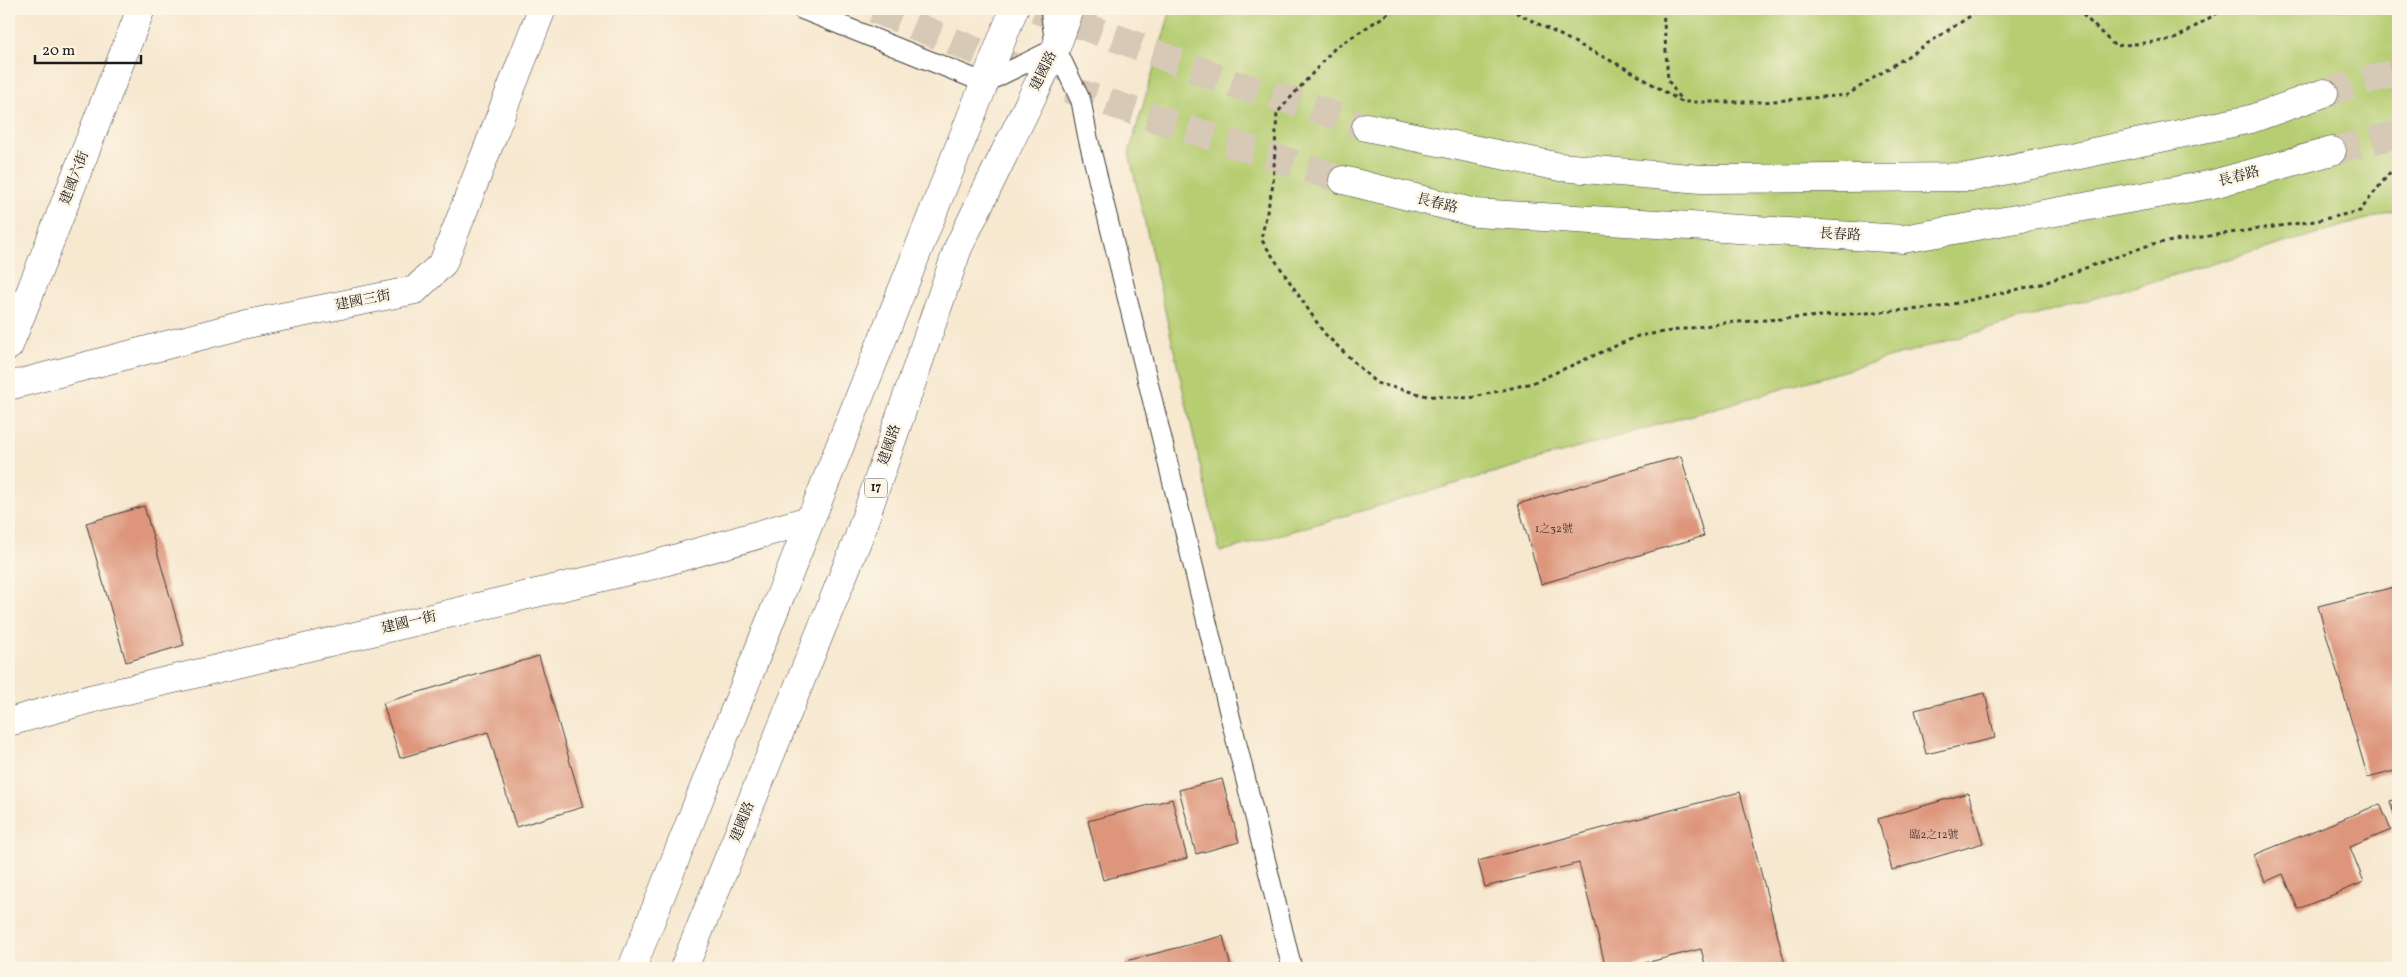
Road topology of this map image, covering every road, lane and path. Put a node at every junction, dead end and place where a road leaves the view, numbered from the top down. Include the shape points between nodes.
1 (141, 9) edge
2 (542, 9) edge
3 (801, 9) edge
4 (1014, 9) edge
5 (1050, 9) edge
6 (1070, 9) edge
7 (1395, 9) edge
8 (1509, 9) edge
9 (1663, 9) edge
10 (1978, 9) edge
11 (2077, 9) edge
12 (2224, 9) edge
13 (1056, 48) junction
14 (985, 83) junction
15 (2324, 93) tunnel mouth
16 (1682, 102) junction
17 (1366, 127) tunnel mouth
18 (2332, 151) tunnel mouth
19 (2398, 162) edge
20 (1343, 180) tunnel mouth
21 (9, 346) edge
22 (9, 386) edge
23 (809, 520) junction
24 (9, 722) edge
25 (632, 968) edge
26 (684, 968) edge
27 (1292, 968) edge

1 - 21 street, 建國六街
2 - 22 street, 建國三街 via 443,263 415,290 247,324
3 - 14 lane
4 - 14 street
5 - 13 lane
6 - 13 street, 建國路 / 17
7 - 19 path via 1335,48 1277,113 1273,185 1261,239 1324,333 1376,383 1427,396 1470,398 1532,383 1638,336 1724,323 1935,308 2041,284 2152,244 2315,221 2360,211
8 - 16 path via 1629,70
9 - 16 path via 1668,80
10 - 16 path via 1847,95 1762,102
11 - 12 path via 2115,46 2173,40
13 - 14 lane
13 - 26 street, 建國路 / 17 via 958,248 858,539
13 - 27 lane via 1081,101
14 - 23 street
15 - 17 street via 2251,119 1974,177 1692,178 1560,167
18 - 20 street, 長春路 via 2213,184 1902,239 1476,214
23 - 24 street, 建國一街 via 650,566 94,698
23 - 25 street

